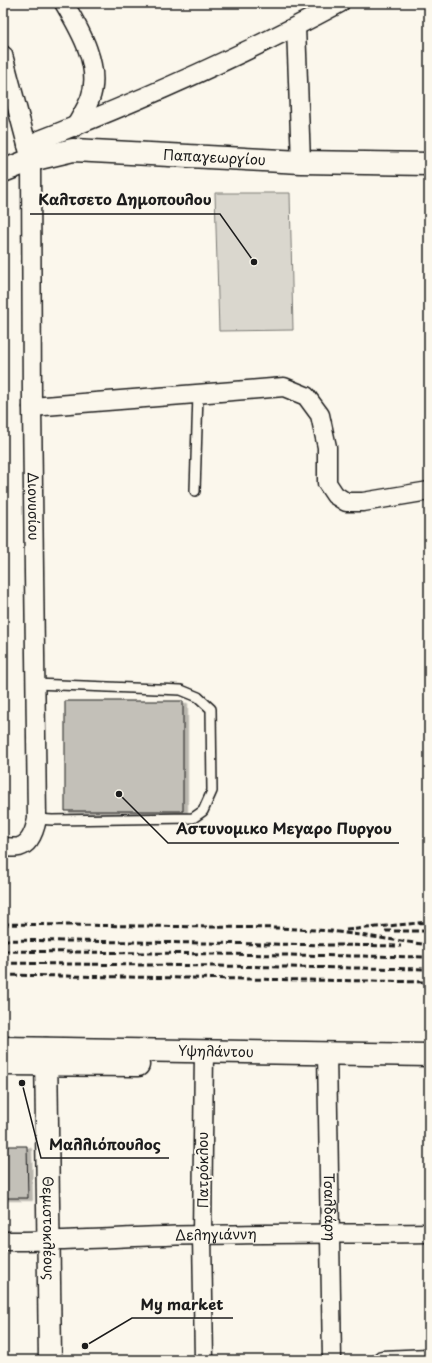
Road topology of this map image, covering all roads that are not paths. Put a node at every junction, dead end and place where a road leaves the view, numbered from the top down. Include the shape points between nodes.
1 (64, 3) edge
2 (340, 3) edge
3 (296, 27) junction
4 (3, 55) edge
5 (75, 127) junction
6 (29, 153) junction
7 (301, 162) junction
8 (429, 164) edge
9 (3, 171) edge
10 (198, 394) junction
11 (32, 407) junction
12 (195, 490) dead end
13 (429, 491) edge
14 (35, 684) junction
15 (36, 819) junction
16 (12, 847) edge
17 (3, 1048) edge
18 (429, 1055) edge
19 (46, 1056) junction
20 (204, 1058) junction
21 (327, 1060) junction
22 (3, 1064) edge
23 (429, 1067) edge
24 (429, 1233) edge
25 (202, 1235) junction
26 (330, 1235) junction
27 (3, 1241) edge
28 (49, 1241) junction
29 (429, 1358) edge
30 (50, 1360) edge
31 (204, 1360) edge
32 (332, 1360) edge
33 (382, 1360) edge

1 - 5 street via 79,29 93,73 90,100
2 - 3 street
3 - 5 street
3 - 7 street
4 - 6 street, Διονυσίου
5 - 6 street
6 - 7 street, Παπαγεωργίου via 73,150
6 - 9 street, Παπαγεωργίου
6 - 11 street, Διονυσίου
7 - 8 street, Παπαγεωργίου
10 - 11 street
10 - 12 lane
10 - 13 street via 284,387 306,396 320,415 327,447 327,483 335,495 346,502 363,502
11 - 14 street, Διονυσίου
14 - 15 street, Διονυσίου
14 - 15 lane via 181,690 198,696 211,709 212,791 203,811 193,818
15 - 16 street, Διονυσίου via 30,839
17 - 19 street, Υψηλάντου
18 - 21 street, Υψηλάντου
19 - 20 street, Υψηλάντου
19 - 22 street, Υψηλάντου
19 - 28 street, Θεμιστοκλέους
20 - 21 street, Υψηλάντου
20 - 25 street, Πατρόκλου
21 - 23 street, Υψηλάντου
21 - 26 street, Τσαλδάρη
24 - 26 street, Δεληγιάννη
25 - 26 street, Δεληγιάννη
25 - 28 street, Δεληγιάννη
25 - 31 street, Πατρόκλου
26 - 32 street, Τσαλδάρη
27 - 28 street, Δεληγιάννη
28 - 30 street, Θεμιστοκλέους
29 - 33 street

